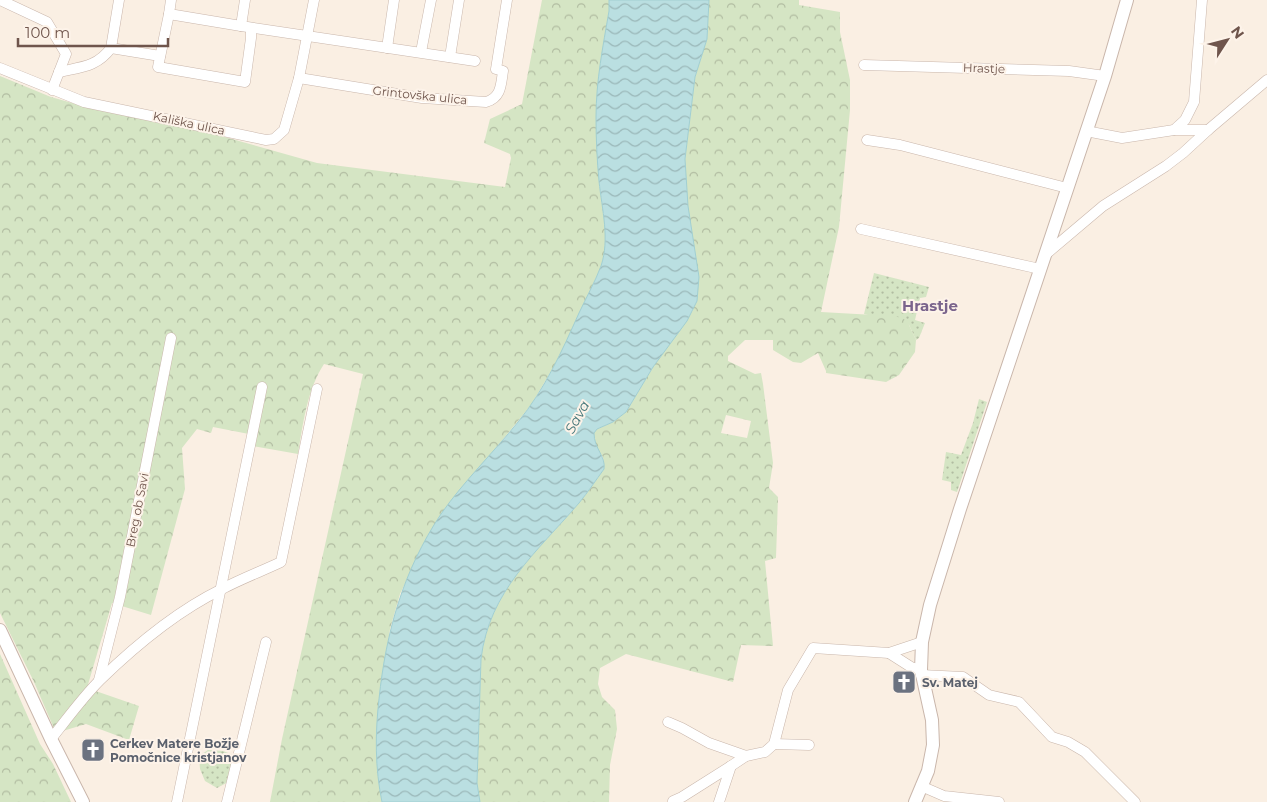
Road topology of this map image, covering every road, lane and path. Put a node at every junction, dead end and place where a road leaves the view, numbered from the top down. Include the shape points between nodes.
1 (0, 0) edge
2 (119, 0) edge
3 (171, 0) edge
4 (245, 0) edge
5 (314, 0) edge
6 (394, 0) edge
7 (431, 0) edge
8 (458, 0) edge
9 (507, 0) edge
10 (1127, 0) edge
11 (1202, 0) edge
12 (169, 14) junction
13 (246, 27) junction
14 (308, 36) junction
15 (111, 48) junction
16 (387, 48) junction
17 (421, 52) junction
18 (160, 56) junction
19 (450, 57) junction
20 (475, 61) dead end
21 (864, 65) dead end
22 (0, 68) edge
23 (59, 72) junction
24 (1105, 76) junction
25 (299, 78) junction
26 (1267, 80) edge
27 (52, 90) junction
28 (1086, 130) junction
29 (1174, 130) junction
30 (1208, 130) junction
31 (867, 140) dead end
32 (1067, 188) junction
33 (861, 229) dead end
34 (1044, 256) junction
35 (1040, 269) junction
36 (171, 338) dead end
37 (262, 387) dead end
38 (317, 389) dead end
39 (221, 589) junction
40 (0, 630) edge
41 (266, 642) dead end
42 (922, 642) junction
43 (889, 653) junction
44 (921, 673) junction
45 (99, 681) junction
46 (668, 722) dead end
47 (51, 739) junction
48 (774, 744) junction
49 (810, 745) dead end
50 (746, 756) junction
51 (731, 766) junction
52 (922, 786) junction
53 (673, 801) dead end
54 (83, 802) edge
55 (177, 802) edge
56 (227, 802) edge
57 (719, 802) edge
58 (915, 802) edge
59 (999, 802) edge
60 (1135, 802) edge

1 - 23 street via 47,22 66,54
2 - 15 street
3 - 12 street
4 - 13 street
5 - 14 street, Kališka ulica
6 - 16 street
7 - 17 street
8 - 19 street
9 - 25 street, Grintovška ulica via 496,70 503,71 500,92 493,100 422,98
10 - 24 street
11 - 29 street via 1194,102 1185,120
12 - 13 street
12 - 18 street
13 - 14 street
13 - 18 street via 251,38 244,82 158,66
14 - 16 street
14 - 25 street, Kališka ulica
15 - 18 street
15 - 23 street via 94,64
16 - 17 street
17 - 19 street
19 - 20 street
21 - 24 street, Hrastje via 1069,71
22 - 27 street, Kališka ulica
23 - 27 street
24 - 28 street
25 - 27 street, Kališka ulica via 284,130 274,139 266,140 84,102
26 - 30 street
28 - 29 street via 1122,138
28 - 32 street
29 - 30 street
30 - 34 street via 1166,166 1103,206
31 - 32 street
32 - 34 street
33 - 35 street
34 - 35 street
35 - 42 street via 960,508
36 - 45 street, Breg ob Savi via 120,597
37 - 39 street
38 - 39 street, Breg ob Savi via 281,562
39 - 45 street, Breg ob Savi via 164,626
39 - 55 street
40 - 47 street
41 - 56 street
42 - 43 street
42 - 44 street
43 - 44 street
43 - 48 street via 813,648 788,690
44 - 52 street via 933,739
44 - 60 street via 963,677 989,695 1019,702 1052,737 1085,752
45 - 47 street, Breg ob Savi
46 - 50 street via 709,743
47 - 54 street
48 - 49 street
48 - 50 street via 765,752
50 - 51 street
51 - 53 street
51 - 57 street
52 - 58 street
52 - 59 street via 944,796

